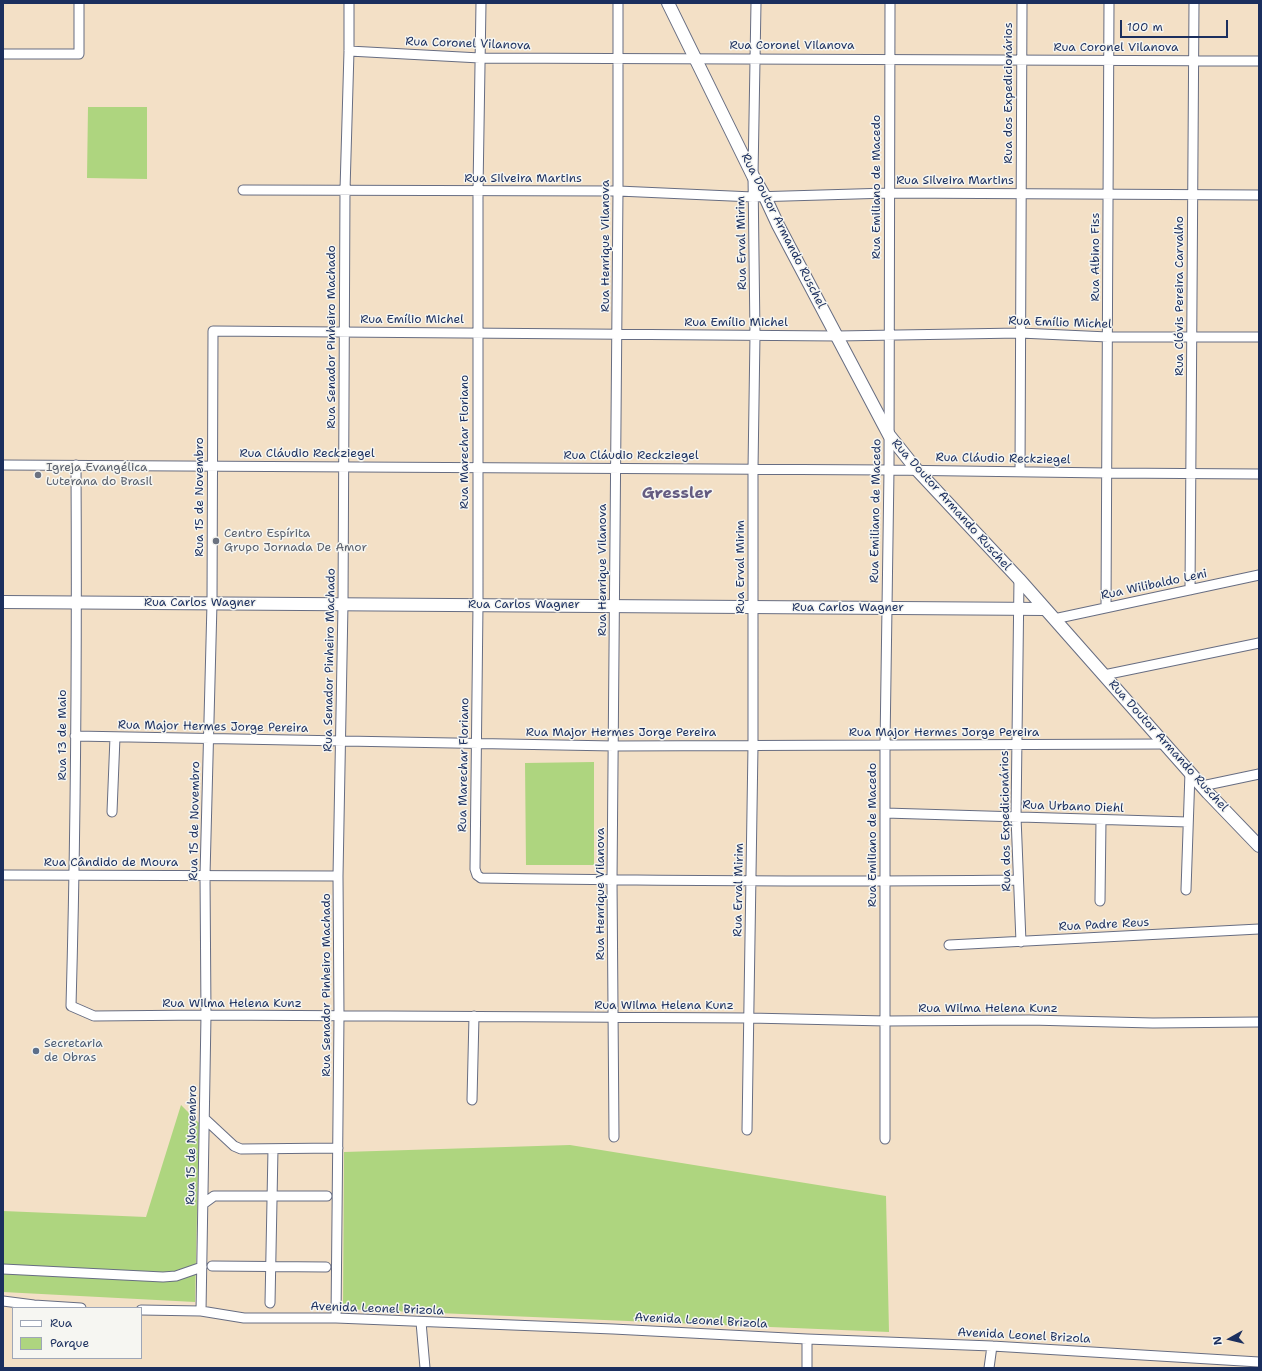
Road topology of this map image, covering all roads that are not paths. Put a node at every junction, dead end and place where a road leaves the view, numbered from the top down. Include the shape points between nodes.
1 (79, 3) edge
2 (349, 3) edge
3 (481, 3) edge
4 (618, 3) edge
5 (668, 3) edge
6 (756, 3) edge
7 (890, 3) edge
8 (1022, 3) edge
9 (1109, 3) edge
10 (1194, 3) edge
11 (349, 51) junction
12 (3, 54) edge
13 (480, 58) junction
14 (619, 58) junction
15 (695, 58) junction
16 (756, 58) junction
17 (890, 59) junction
18 (1021, 60) junction
19 (1194, 60) junction
20 (1109, 61) junction
21 (1259, 61) edge
22 (753, 176) junction
23 (243, 190) dead end
24 (345, 190) junction
25 (478, 190) junction
26 (618, 192) junction
27 (889, 193) junction
28 (1021, 194) junction
29 (1108, 194) junction
30 (1193, 194) junction
31 (1259, 195) edge
32 (759, 197) junction
33 (213, 331) joint
34 (345, 332) junction
35 (477, 333) junction
36 (1020, 333) junction
37 (617, 334) junction
38 (755, 335) junction
39 (889, 335) junction
40 (837, 336) junction
41 (1108, 337) junction
42 (1192, 337) junction
43 (1259, 337) edge
44 (889, 435) junction
45 (3, 465) edge
46 (76, 465) junction
47 (212, 466) junction
48 (344, 466) junction
49 (478, 467) junction
50 (615, 468) junction
51 (753, 469) junction
52 (889, 470) junction
53 (917, 470) junction
54 (1020, 472) junction
55 (1107, 473) junction
56 (1191, 474) junction
57 (1259, 474) edge
58 (1259, 575) edge
59 (1019, 579) junction
60 (1190, 590) junction
61 (3, 602) edge
62 (77, 602) junction
63 (212, 603) junction
64 (343, 604) junction
65 (478, 605) junction
66 (615, 606) junction
67 (754, 607) junction
68 (1106, 607) junction
69 (886, 608) junction
70 (1018, 609) junction
71 (1045, 609) junction
72 (1054, 619) junction
73 (1259, 643) edge
74 (1104, 675) junction
75 (75, 736) junction
76 (115, 737) junction
77 (208, 738) junction
78 (341, 741) junction
79 (476, 744) junction
80 (1166, 744) junction
81 (1017, 745) junction
82 (614, 746) junction
83 (753, 746) junction
84 (885, 746) junction
85 (1190, 772) junction
86 (1259, 774) edge
87 (1202, 786) junction
88 (112, 812) dead end
89 (885, 813) junction
90 (1016, 817) junction
91 (1101, 820) junction
92 (1188, 822) junction
93 (1259, 846) edge
94 (3, 875) edge
95 (205, 875) junction
96 (75, 876) junction
97 (338, 876) junction
98 (612, 880) junction
99 (1018, 880) junction
100 (752, 881) junction
101 (885, 882) junction
102 (1186, 890) dead end
103 (1100, 901) dead end
104 (1259, 929) edge
105 (1021, 942) junction
106 (950, 945) dead end
107 (71, 1006) joint
108 (206, 1015) junction
109 (339, 1016) junction
110 (474, 1016) junction
111 (613, 1017) junction
112 (749, 1018) junction
113 (886, 1021) junction
114 (1259, 1022) edge
115 (472, 1100) dead end
116 (205, 1119) junction
117 (747, 1130) dead end
118 (614, 1137) dead end
119 (885, 1140) dead end
120 (338, 1148) junction
121 (272, 1149) junction
122 (272, 1196) junction
123 (327, 1196) dead end
124 (203, 1204) junction
125 (212, 1266) dead end
126 (271, 1266) junction
127 (202, 1267) junction
128 (326, 1267) dead end
129 (3, 1269) edge
130 (3, 1302) edge
131 (270, 1303) dead end
132 (65, 1307) edge
133 (142, 1310) edge
134 (201, 1311) junction
135 (336, 1318) junction
136 (421, 1322) junction
137 (807, 1339) junction
138 (992, 1346) junction
139 (1259, 1362) edge
140 (425, 1368) edge
141 (807, 1368) edge
142 (989, 1368) edge

1 - 12 street via 80,54
2 - 11 street, Rua Senador Pinheiro Machado
3 - 13 street, Rua Marechar Floriano
4 - 14 street, Rua Henrique Vilanova
5 - 15 main road, Rua Doutor Armando Ruschel
6 - 16 street
7 - 17 street, Rua Emiliano de Macedo
8 - 18 street, Rua dos Expedicionários
9 - 20 street, Rua Albino Fiss
10 - 19 street, Rua Clóvis Pereira Carvalho
11 - 13 street, Rua Coronel Vilanova
11 - 24 street, Rua Senador Pinheiro Machado
13 - 14 street, Rua Coronel Vilanova
13 - 25 street, Rua Marechar Floriano
14 - 15 street, Rua Coronel Vilanova
14 - 26 street, Rua Henrique Vilanova
15 - 16 street, Rua Coronel Vilanova
15 - 22 main road, Rua Doutor Armando Ruschel
16 - 17 street, Rua Coronel Vilanova
16 - 22 street
17 - 18 street, Rua Coronel Vilanova
17 - 27 street, Rua Emiliano de Macedo
18 - 20 street, Rua Coronel Vilanova
18 - 28 street, Rua dos Expedicionários
19 - 20 street, Rua Coronel Vilanova
19 - 21 street, Rua Coronel Vilanova
19 - 30 street, Rua Clóvis Pereira Carvalho
20 - 29 street, Rua Albino Fiss
22 - 32 main road, Rua Doutor Armando Ruschel
23 - 24 street, Rua Silveira Martins
24 - 25 street, Rua Silveira Martins
24 - 34 street, Rua Senador Pinheiro Machado
25 - 26 street, Rua Silveira Martins
25 - 35 street, Rua Marechar Floriano
26 - 32 street, Rua Silveira Martins
26 - 37 street, Rua Henrique Vilanova
27 - 28 street, Rua Silveira Martins
27 - 32 street, Rua Silveira Martins
27 - 39 street, Rua Emiliano de Macedo
28 - 29 street, Rua Silveira Martins
28 - 36 street, Rua dos Expedicionários
29 - 30 street, Rua Silveira Martins
29 - 41 street, Rua Albino Fiss
30 - 31 street, Rua Silveira Martins
30 - 42 street, Rua Clóvis Pereira Carvalho
32 - 38 street, Rua Erval Mirim
32 - 40 main road, Rua Doutor Armando Ruschel via 778,225
33 - 34 street, Rua Emílio Michel
33 - 47 street, Rua 15 de Novembro
34 - 35 street, Rua Emílio Michel
34 - 48 street, Rua Senador Pinheiro Machado
35 - 37 street, Rua Emílio Michel
35 - 49 street, Rua Marechar Floriano
36 - 39 street, Rua Emílio Michel
36 - 41 street, Rua Emílio Michel
36 - 54 street, Rua dos Expedicionários
37 - 38 street, Rua Emílio Michel
37 - 50 street, Rua Henrique Vilanova
38 - 40 street, Rua Emílio Michel
38 - 51 street, Rua Erval Mirim
39 - 40 street, Rua Emílio Michel
39 - 44 street, Rua Emiliano de Macedo
40 - 44 main road, Rua Doutor Armando Ruschel
41 - 42 street, Rua Emílio Michel
41 - 55 street, Rua Albino Fiss
42 - 43 street, Rua Emílio Michel
42 - 56 street, Rua Clóvis Pereira Carvalho
44 - 52 street, Rua Emiliano de Macedo
44 - 53 main road, Rua Doutor Armando Ruschel
45 - 46 street, Rua Cláudio Reckziegel
46 - 47 street, Rua Cláudio Reckziegel
46 - 62 street, Rua 13 de Maio
47 - 48 street, Rua Cláudio Reckziegel
47 - 63 street, Rua 15 de Novembro
48 - 49 street, Rua Cláudio Reckziegel
48 - 64 street, Rua Senador Pinheiro Machado
49 - 50 street, Rua Cláudio Reckziegel
49 - 65 street, Rua Marechar Floriano
50 - 51 street, Rua Cláudio Reckziegel
50 - 66 street, Rua Henrique Vilanova
51 - 52 street, Rua Cláudio Reckziegel
51 - 67 street, Rua Erval Mirim
52 - 53 street, Rua Cláudio Reckziegel
52 - 69 street, Rua Emiliano de Macedo
53 - 54 street, Rua Cláudio Reckziegel
53 - 59 main road, Rua Doutor Armando Ruschel
54 - 55 street, Rua Cláudio Reckziegel
55 - 56 street, Rua Cláudio Reckziegel
55 - 68 street, Rua Albino Fiss
56 - 57 street, Rua Cláudio Reckziegel
56 - 60 street, Rua Clóvis Pereira Carvalho
58 - 60 street, Rua Wilibaldo Leni
59 - 70 street, Rua dos Expedicionários
59 - 71 main road, Rua Doutor Armando Ruschel
60 - 68 street, Rua Wilibaldo Leni
61 - 62 main road, Rua Carlos Wagner
62 - 63 main road, Rua Carlos Wagner
62 - 75 street, Rua 13 de Maio
63 - 64 main road, Rua Carlos Wagner
63 - 77 street, Rua 15 de Novembro
64 - 65 main road, Rua Carlos Wagner
64 - 78 street, Rua Senador Pinheiro Machado
65 - 66 main road, Rua Carlos Wagner
65 - 79 street, Rua Marechar Floriano
66 - 67 main road, Rua Carlos Wagner
66 - 82 street, Rua Henrique Vilanova
67 - 69 main road, Rua Carlos Wagner
67 - 83 street, Rua Erval Mirim
68 - 72 street, Rua Wilibaldo Leni
69 - 70 main road, Rua Carlos Wagner
69 - 84 street, Rua Emiliano de Macedo
70 - 71 main road, Rua Carlos Wagner
70 - 81 street, Rua dos Expedicionários
71 - 72 main road, Rua Doutor Armando Ruschel
72 - 74 main road, Rua Doutor Armando Ruschel
73 - 74 street
74 - 80 main road, Rua Doutor Armando Ruschel
75 - 76 street, Rua Major Hermes Jorge Pereira
75 - 96 street, Rua 13 de Maio
76 - 77 street, Rua Major Hermes Jorge Pereira
76 - 88 street
77 - 78 street, Rua Major Hermes Jorge Pereira
77 - 95 street, Rua 15 de Novembro
78 - 79 street, Rua Major Hermes Jorge Pereira
78 - 97 street, Rua Senador Pinheiro Machado
79 - 82 street, Rua Major Hermes Jorge Pereira
79 - 98 street, Rua Marechar Floriano via 477,875 481,878
80 - 81 street, Rua Major Hermes Jorge Pereira
80 - 85 main road, Rua Doutor Armando Ruschel
81 - 84 street, Rua Major Hermes Jorge Pereira
81 - 90 street, Rua dos Expedicionários
82 - 83 street, Rua Major Hermes Jorge Pereira
82 - 98 street, Rua Henrique Vilanova
83 - 84 street, Rua Major Hermes Jorge Pereira
83 - 100 street, Rua Erval Mirim
84 - 89 street, Rua Emiliano de Macedo
85 - 87 main road, Rua Doutor Armando Ruschel
85 - 92 street
86 - 87 street
87 - 93 main road, Rua Doutor Armando Ruschel
89 - 90 street, Rua Urbano Diehl
89 - 101 street, Rua Emiliano de Macedo
90 - 91 street, Rua Urbano Diehl
90 - 99 street, Rua dos Expedicionários
91 - 92 street, Rua Urbano Diehl
91 - 103 street
92 - 102 street
94 - 96 street, Rua Cândido de Moura
95 - 96 street, Rua Cândido de Moura
95 - 97 street, Rua Cândido de Moura
95 - 108 street, Rua 15 de Novembro
96 - 107 street, Rua 13 de Maio
97 - 109 street, Rua Senador Pinheiro Machado
98 - 100 street
98 - 111 street, Rua Henrique Vilanova
99 - 101 street
99 - 105 street, Rua dos Expedicionários
100 - 101 street
100 - 112 street, Rua Erval Mirim
101 - 113 street, Rua Emiliano de Macedo
104 - 105 street, Rua Padre Reus
105 - 106 street, Rua Padre Reus
107 - 108 street, Rua Wilma Helena Kunz via 94,1016
108 - 109 street, Rua Wilma Helena Kunz
108 - 116 street, Rua 15 de Novembro
109 - 110 street, Rua Wilma Helena Kunz
109 - 120 street, Rua Senador Pinheiro Machado
110 - 111 street, Rua Wilma Helena Kunz
110 - 115 street
111 - 112 street, Rua Wilma Helena Kunz
111 - 118 street, Rua Henrique Vilanova
112 - 113 street, Rua Wilma Helena Kunz
112 - 117 street, Rua Erval Mirim
113 - 114 street, Rua Wilma Helena Kunz
113 - 119 street, Rua Emiliano de Macedo
116 - 121 street via 234,1146 241,1149
116 - 124 street, Rua 15 de Novembro
120 - 121 street
120 - 135 street, Rua Senador Pinheiro Machado
121 - 122 street
122 - 123 street
122 - 124 street via 214,1196
122 - 126 street
124 - 127 street, Rua 15 de Novembro
125 - 126 street
126 - 128 street
126 - 131 street
127 - 129 street via 176,1276 163,1277
127 - 134 street, Rua 15 de Novembro
130 - 132 street
133 - 134 street, Avenida Leonel Brizola
134 - 135 street, Avenida Leonel Brizola via 244,1318
135 - 136 street, Avenida Leonel Brizola
136 - 137 street, Avenida Leonel Brizola
136 - 140 street
137 - 138 street, Avenida Leonel Brizola
137 - 141 street
138 - 139 street, Avenida Leonel Brizola
138 - 142 street

